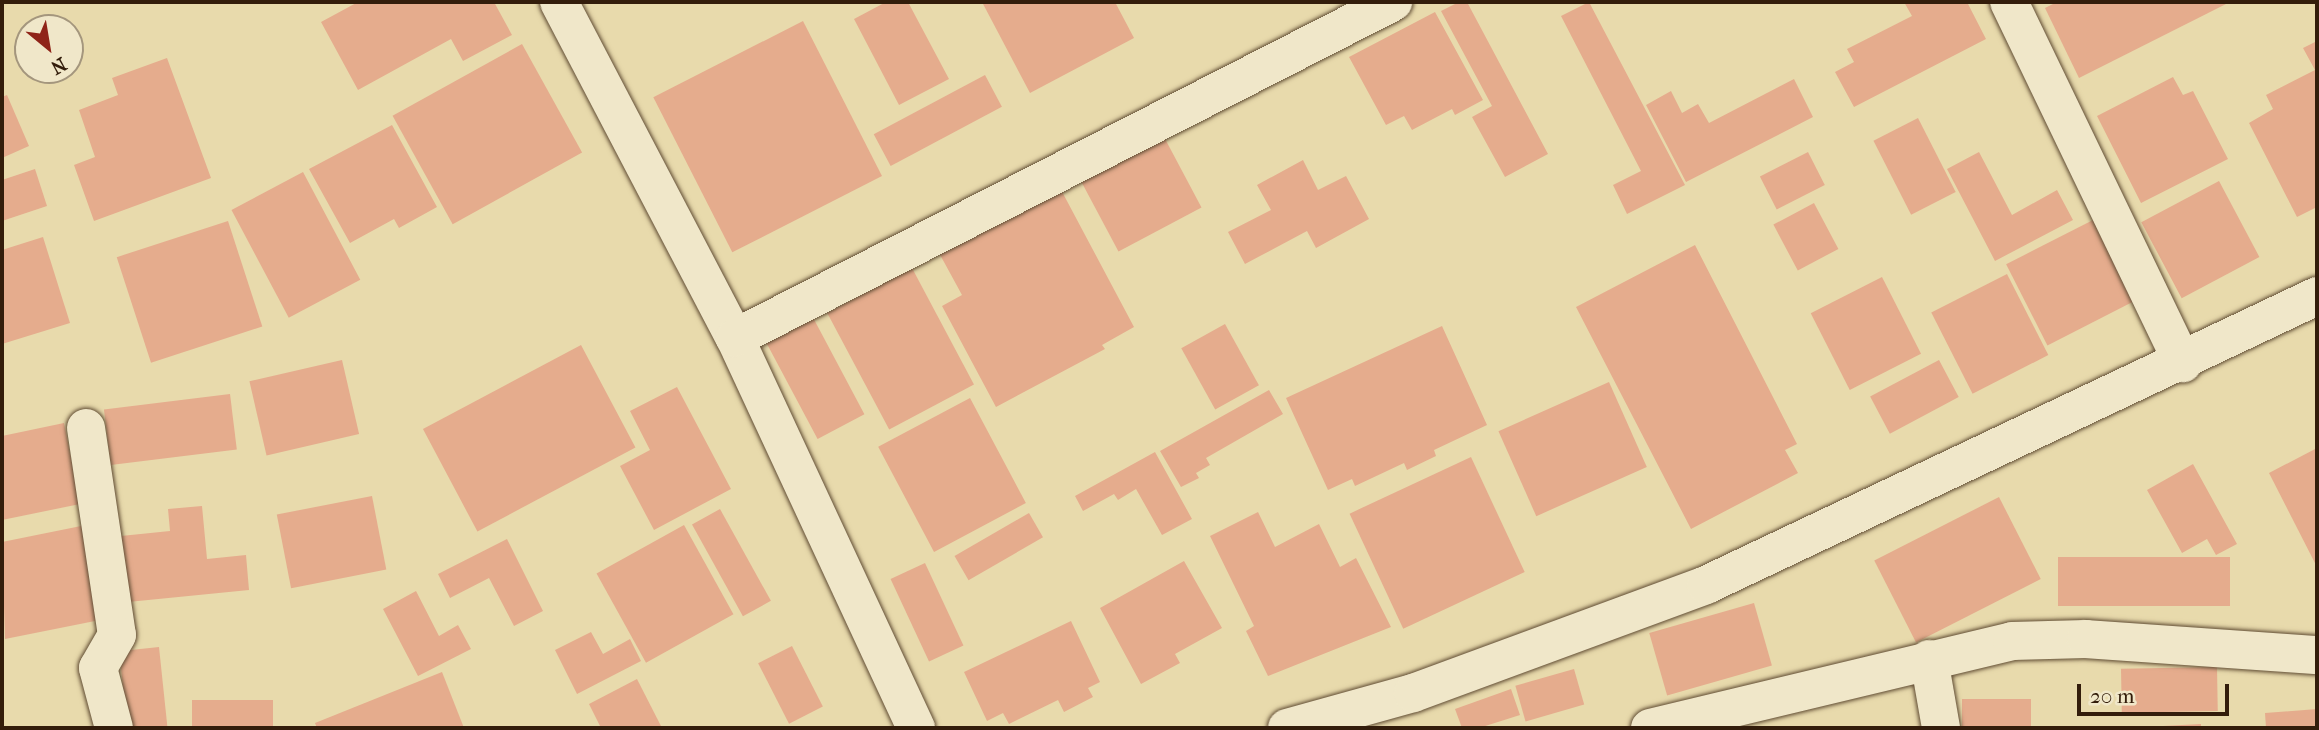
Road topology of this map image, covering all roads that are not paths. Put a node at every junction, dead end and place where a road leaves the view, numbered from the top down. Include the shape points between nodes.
1 (559, 2) edge
2 (1393, 2) edge
3 (2009, 2) edge
4 (2317, 296) edge
5 (735, 338) junction
6 (2183, 363) junction
7 (86, 428) dead end
8 (2317, 655) edge
9 (1929, 659) junction
10 (114, 728) edge
11 (916, 728) edge
12 (1287, 728) edge
13 (1650, 728) edge
14 (1941, 728) edge

1 - 5 street
2 - 5 street
3 - 6 street
4 - 6 street
5 - 11 street
6 - 12 street via 1706,585 1413,693
7 - 10 street via 117,635 98,668
8 - 9 street via 2086,639 2012,641
9 - 13 street
9 - 14 street

